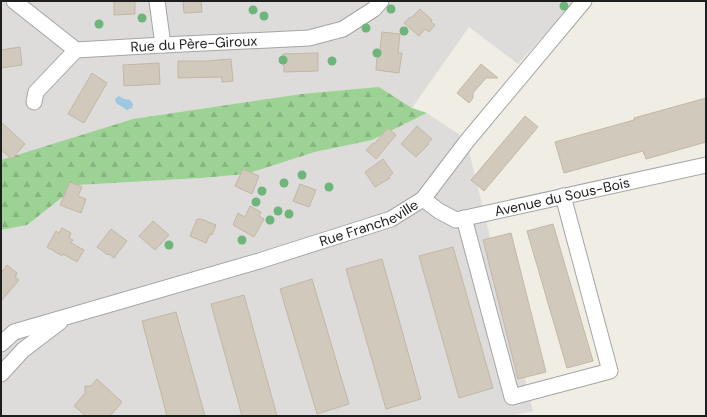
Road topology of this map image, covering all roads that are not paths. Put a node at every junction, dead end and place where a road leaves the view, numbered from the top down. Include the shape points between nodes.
1 (14, 1) edge
2 (157, 1) edge
3 (381, 1) edge
4 (584, 1) edge
5 (163, 45) junction
6 (76, 50) junction
7 (34, 102) dead end
8 (706, 165) edge
9 (563, 196) junction
10 (423, 199) junction
11 (464, 218) junction
12 (69, 316) junction
13 (1, 344) edge
14 (1, 374) edge

1 - 6 street
2 - 5 street
3 - 5 street, Rue du Père-Giroux via 374,9 343,29 309,38
4 - 10 street, Rue Francheville
5 - 6 street, Rue du Père-Giroux
6 - 7 street via 36,92
8 - 9 street, Avenue du Sous-Bois
9 - 11 street, Avenue du Sous-Bois
9 - 11 street via 610,371 512,396
10 - 11 street, Avenue du Sous-Bois via 456,220
10 - 12 street, Rue Francheville via 391,219 259,261
12 - 13 street, Rue Francheville via 14,332
12 - 14 street, Rue Francheville via 23,350

